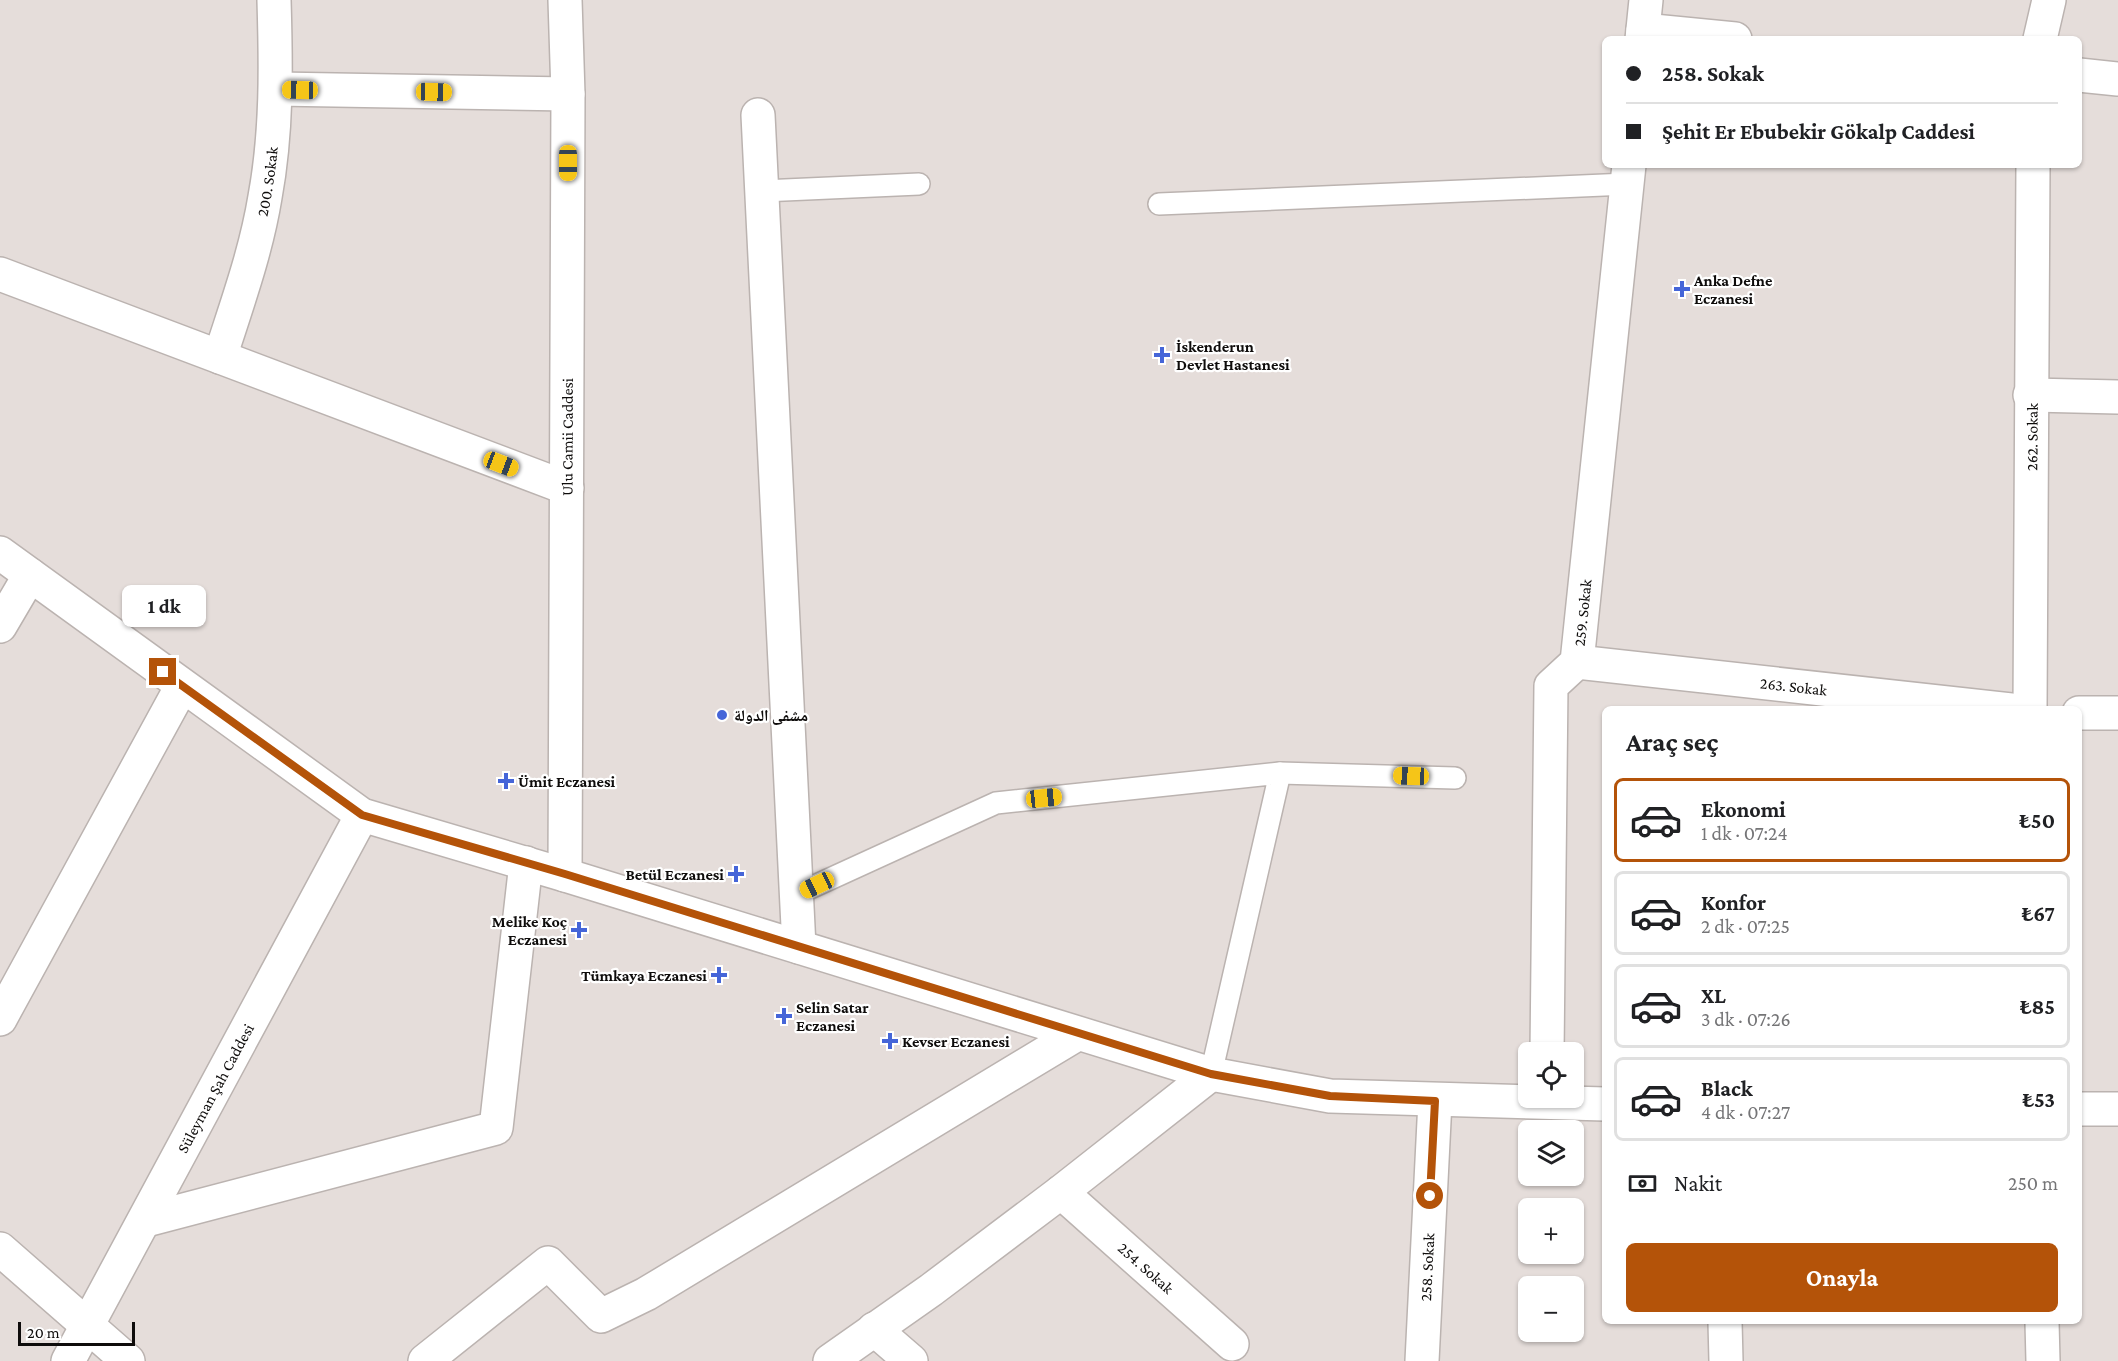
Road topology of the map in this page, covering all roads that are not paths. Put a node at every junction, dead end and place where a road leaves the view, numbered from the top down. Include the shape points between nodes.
1 (274, 0) edge
2 (565, 0) edge
3 (2049, 0) edge
4 (1644, 23) edge
5 (1718, 36) edge
6 (2041, 36) edge
7 (2082, 75) edge
8 (2118, 79) edge
9 (277, 89) junction
10 (568, 94) junction
11 (758, 115) dead end
12 (2033, 168) edge
13 (1628, 175) edge
14 (919, 184) dead end
15 (762, 191) junction
16 (1159, 204) dead end
17 (0, 274) edge
18 (220, 357) junction
19 (2030, 395) junction
20 (2118, 397) edge
21 (567, 488) junction
22 (0, 553) edge
23 (30, 575) junction
24 (0, 626) edge
25 (1576, 662) junction
26 (182, 686) junction
27 (1975, 706) edge
28 (2030, 706) edge
29 (2082, 713) edge
30 (2118, 714) edge
31 (1280, 773) junction
32 (1455, 778) dead end
33 (362, 815) junction
34 (526, 863) junction
35 (565, 874) junction
36 (797, 894) junction
37 (799, 947) junction
38 (0, 1019) edge
39 (1077, 1034) junction
40 (1547, 1042) edge
41 (1211, 1074) junction
42 (1518, 1100) edge
43 (1435, 1101) junction
44 (1584, 1103) edge
45 (1602, 1104) edge
46 (2082, 1109) edge
47 (2118, 1109) edge
48 (1061, 1192) junction
49 (146, 1220) junction
50 (0, 1249) edge
51 (1725, 1324) edge
52 (2042, 1324) edge
53 (88, 1325) junction
54 (874, 1329) junction
55 (1232, 1344) dead end
56 (68, 1361) edge
57 (128, 1361) edge
58 (425, 1361) edge
59 (830, 1361) edge
60 (911, 1361) edge
61 (1422, 1361) edge
62 (1726, 1361) edge
63 (2043, 1361) edge

1 - 9 street, 200. Sokak
2 - 10 street, Ulu Camii Caddesi
3 - 6 street
4 - 5 street
7 - 8 street
9 - 10 street
9 - 18 street, 200. Sokak via 266,197
10 - 21 street, Ulu Camii Caddesi
11 - 15 street
12 - 19 street, 262. Sokak
13 - 16 lane
13 - 25 street, 259. Sokak
14 - 15 lane
15 - 36 street
17 - 18 street
18 - 21 street
19 - 20 street
19 - 28 street, 262. Sokak
21 - 35 street, Ulu Camii Caddesi
22 - 23 street
23 - 24 street
23 - 26 street
25 - 27 street, 263. Sokak
25 - 40 street, 259. Sokak via 1551,686
26 - 33 street
26 - 38 street
29 - 30 street
31 - 32 lane
31 - 36 lane via 996,803
31 - 41 lane
33 - 34 street
33 - 49 street, Süleyman Şah Caddesi
34 - 35 street
34 - 49 street via 496,1128
35 - 37 street
36 - 37 street
37 - 39 street
39 - 41 street
39 - 58 street via 637,1299 601,1316 548,1263
41 - 43 street via 1330,1096
41 - 48 street
42 - 43 street
43 - 61 street, 258. Sokak
44 - 45 street
46 - 47 street
48 - 54 street
48 - 55 street, 254. Sokak
49 - 53 street, Süleyman Şah Caddesi
50 - 53 street
51 - 62 street
52 - 63 street
53 - 56 street, Süleyman Şah Caddesi
53 - 57 street
54 - 59 street
54 - 60 street

